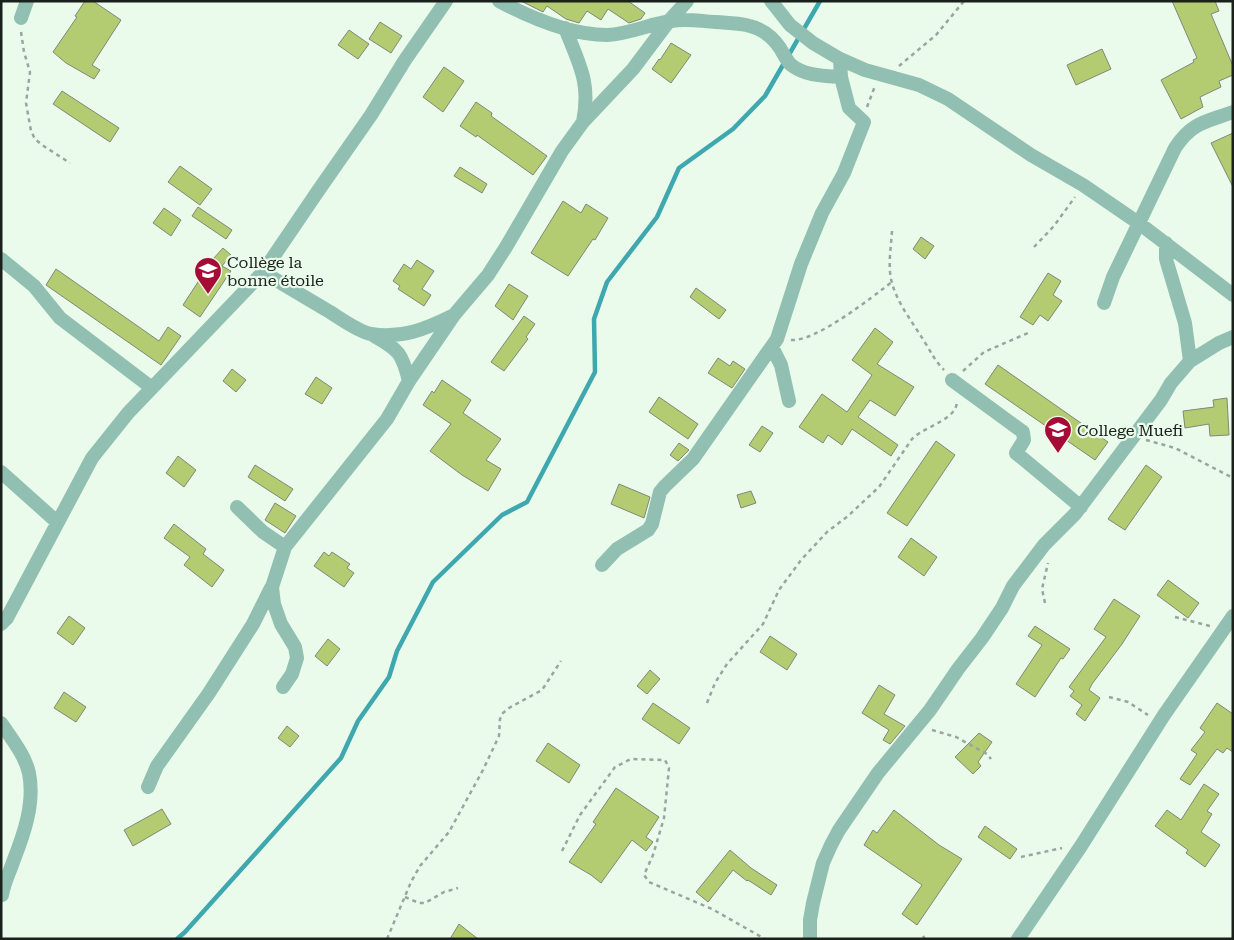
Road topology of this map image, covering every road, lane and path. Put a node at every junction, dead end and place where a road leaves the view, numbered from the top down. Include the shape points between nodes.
1 (26, 1) edge
2 (446, 1) edge
3 (499, 1) edge
4 (686, 1) edge
5 (771, 1) edge
6 (964, 1) edge
7 (21, 18) joint
8 (669, 21) junction
9 (565, 28) junction
10 (840, 59) junction
11 (882, 75) junction
12 (841, 77) junction
13 (1233, 112) edge
14 (583, 122) junction
15 (864, 122) junction
16 (70, 163) dead end
17 (1083, 185) junction
18 (1140, 224) junction
19 (892, 232) dead end
20 (1166, 243) junction
21 (1034, 246) dead end
22 (1, 259) edge
23 (264, 272) junction
24 (1214, 280) junction
25 (1233, 280) edge
26 (892, 282) junction
27 (1233, 295) edge
28 (1104, 303) dead end
29 (454, 315) junction
30 (1028, 333) dead end
31 (369, 334) junction
32 (1233, 337) edge
33 (775, 343) junction
34 (1190, 361) junction
35 (952, 380) junction
36 (410, 381) junction
37 (152, 388) junction
38 (958, 399) dead end
39 (789, 401) dead end
40 (1133, 437) junction
41 (1, 472) edge
42 (1233, 478) edge
43 (237, 507) dead end
44 (1081, 507) junction
45 (57, 522) junction
46 (285, 547) junction
47 (1049, 560) dead end
48 (602, 566) dead end
49 (272, 587) junction
50 (1045, 604) dead end
51 (1233, 616) edge
52 (1175, 617) dead end
53 (1194, 623) dead end
54 (1, 624) edge
55 (561, 661) dead end
56 (283, 687) dead end
57 (1109, 697) dead end
58 (707, 703) dead end
59 (1149, 716) dead end
60 (1, 723) edge
61 (920, 723) junction
62 (991, 758) dead end
63 (148, 787) dead end
64 (1081, 846) junction
65 (562, 851) dead end
66 (1020, 857) dead end
67 (458, 888) dead end
68 (2, 895) edge
69 (404, 897) junction
70 (387, 939) edge
71 (765, 939) edge
72 (810, 939) edge
73 (1018, 939) edge

1 - 7 street
2 - 23 street
3 - 9 street
4 - 8 street
5 - 10 street via 790,25
6 - 11 path via 925,45
7 - 16 path via 21,34 30,72 26,103 31,131 42,145
8 - 9 street via 609,35
8 - 12 street via 689,18 756,27 767,34 791,64 802,71
8 - 14 street via 633,69
9 - 14 street via 584,75 586,106
10 - 11 street
10 - 12 street
11 - 15 path via 872,92
11 - 17 street via 919,85 948,99 1031,155
12 - 15 street via 849,108
13 - 18 street via 1195,126 1184,135
14 - 29 street via 562,151 488,276
15 - 33 street via 801,264
17 - 18 street
17 - 21 path via 1054,226
18 - 20 street
18 - 28 street via 1113,277
19 - 26 path
20 - 24 street
20 - 34 street via 1166,259 1185,322
22 - 37 street via 34,286 60,318
23 - 31 street
23 - 37 street
24 - 25 street
24 - 27 street
26 - 33 path via 812,335
26 - 35 path via 933,359
29 - 31 street via 426,329 392,335
29 - 36 street
30 - 35 path via 984,352
31 - 36 street via 395,349 404,360
32 - 34 street
33 - 39 street
33 - 48 street via 693,459 660,492 648,530 621,546
34 - 40 street
35 - 44 street via 1023,432 1024,440 1016,453
36 - 46 street via 387,419
37 - 45 street via 92,458
38 - 58 path via 957,408 951,415 912,439 879,487 827,532 801,560 780,590 763,624 726,664
40 - 42 path via 1175,448
40 - 44 street
41 - 45 street
43 - 46 street via 263,532
44 - 61 street via 1044,545 1013,586 982,638
45 - 54 street
46 - 49 street
47 - 50 path via 1042,589
49 - 56 street via 281,624 295,647 297,658
49 - 63 street via 253,624 209,693 157,766
51 - 64 street via 1164,715
52 - 53 path
55 - 69 path via 542,690 503,713 496,744 468,800 449,832 420,866
57 - 59 path via 1128,702
60 - 68 street via 29,772 31,805
61 - 62 path via 956,737
61 - 72 street via 878,773 831,844 813,903
64 - 66 path
64 - 73 street
65 - 71 path via 580,815 615,767 631,758 665,760 669,768 662,831 644,875 646,879 712,909
67 - 69 path via 425,903
69 - 70 path

